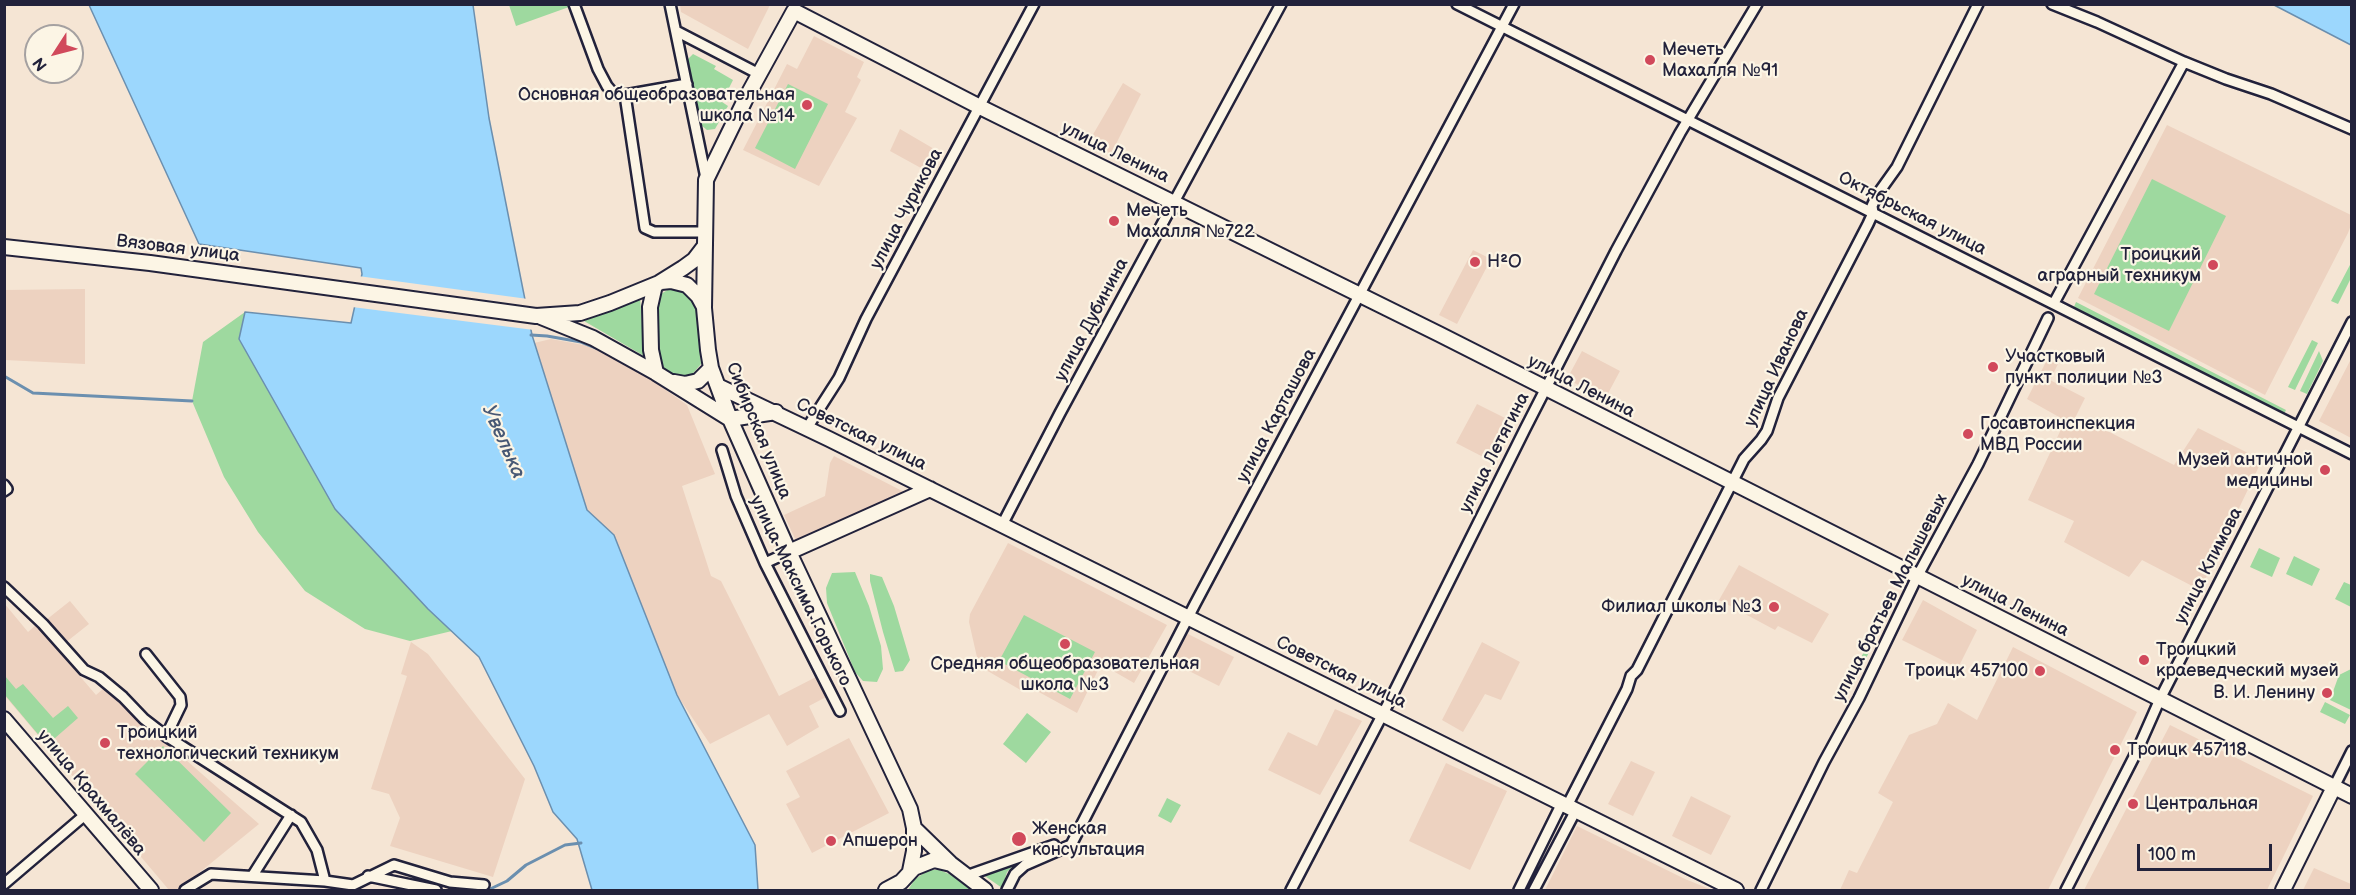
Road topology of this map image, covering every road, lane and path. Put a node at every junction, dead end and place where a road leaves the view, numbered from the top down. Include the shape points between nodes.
1 (574, 4) edge
2 (670, 4) edge
3 (1034, 4) edge
4 (1281, 4) edge
5 (1457, 4) edge
6 (1514, 4) edge
7 (1757, 4) edge
8 (1978, 4) edge
9 (2052, 4) edge
10 (796, 8) edge
11 (1503, 28) junction
12 (676, 31) junction
13 (2184, 62) junction
14 (759, 74) junction
15 (687, 84) junction
16 (625, 95) junction
17 (980, 106) junction
18 (1687, 121) junction
19 (2352, 129) edge
20 (706, 180) junction
21 (1174, 202) junction
22 (1873, 213) junction
23 (705, 232) junction
24 (4, 247) edge
25 (704, 247) junction
26 (657, 284) junction
27 (1361, 296) junction
28 (2054, 303) junction
29 (704, 308) junction
30 (536, 316) junction
31 (2048, 318) dead end
32 (2352, 322) edge
33 (711, 368) junction
34 (656, 373) junction
35 (669, 381) junction
36 (718, 386) junction
37 (1545, 388) junction
38 (776, 412) junction
39 (730, 419) junction
40 (2298, 427) junction
41 (807, 428) junction
42 (722, 450) dead end
43 (2352, 454) edge
44 (1732, 483) junction
45 (4, 485) edge
46 (930, 489) junction
47 (4, 491) edge
48 (1002, 525) junction
49 (789, 552) junction
50 (765, 563) junction
51 (1917, 577) junction
52 (4, 587) edge
53 (1188, 618) junction
54 (146, 654) dead end
55 (2160, 699) junction
56 (840, 711) dead end
57 (1383, 714) junction
58 (6, 725) edge
59 (166, 736) junction
60 (2352, 751) edge
61 (2334, 787) junction
62 (2352, 796) edge
63 (1568, 806) junction
64 (86, 814) junction
65 (291, 815) junction
66 (914, 828) junction
67 (1072, 842) junction
68 (951, 864) junction
69 (910, 871) junction
70 (253, 875) junction
71 (368, 876) junction
72 (966, 876) junction
73 (325, 881) junction
74 (4, 884) edge
75 (484, 885) dead end
76 (899, 886) edge
77 (350, 888) edge
78 (151, 891) edge
79 (185, 891) edge
80 (436, 891) edge
81 (886, 891) edge
82 (985, 891) edge
83 (1007, 891) edge
84 (1291, 891) edge
85 (1519, 891) edge
86 (1534, 891) edge
87 (1736, 891) edge
88 (1761, 891) edge
89 (2066, 891) edge
90 (2283, 891) edge

1 - 16 street via 607,86 613,93
2 - 12 street
3 - 17 street, улица Чурикова
4 - 21 street, улица Дубинина
5 - 11 street, Октябрьская улица
6 - 11 street, улица Карташова
7 - 18 street, улица Летягина
8 - 22 street, улица Иванова via 1897,167 1877,195
9 - 13 street
10 - 14 street, Сибирская улица
10 - 17 street, улица Ленина
11 - 18 street, Октябрьская улица
11 - 27 street, улица Карташова
12 - 14 street
12 - 15 street
13 - 19 street
13 - 28 street
14 - 20 street, Сибирская улица
15 - 16 street
15 - 20 street
16 - 23 street via 645,228 654,232
17 - 21 street, улица Ленина
17 - 41 street, улица Чурикова via 866,319 839,378
18 - 22 street, Октябрьская улица
18 - 37 street, улица Летягина
20 - 23 street, Сибирская улица
21 - 27 street, улица Ленина
21 - 48 street, улица Дубинина
22 - 28 street, Октябрьская улица
22 - 44 street, улица Иванова via 1792,369 1767,431 1744,459
23 - 25 street, Сибирская улица
24 - 30 street, Вязовая улица
25 - 26 street via 694,260
25 - 29 street, Сибирская улица
26 - 29 street via 671,281 687,285
26 - 30 street via 590,311
26 - 34 street via 650,307
27 - 37 street, улица Ленина
27 - 53 street, улица Карташова
28 - 40 street, Октябрьская улица
29 - 33 street, Сибирская улица
30 - 34 street via 593,338
31 - 51 street, улица братьев Малышевых via 1978,464
32 - 40 street, улица Климова
33 - 35 street via 692,384
33 - 36 street, Сибирская улица
34 - 35 street
35 - 39 street
36 - 38 street, Советская улица
36 - 39 street, Сибирская улица
37 - 44 street, улица Ленина
37 - 57 street, улица Летягина
38 - 39 street, Советская улица
38 - 41 street, Советская улица
39 - 49 street, Сибирская улица
40 - 43 street, Октябрьская улица
40 - 55 street, улица Климова
41 - 46 street, Советская улица
42 - 50 street, улица Максима Горького via 736,496
44 - 51 street, улица Ленина
44 - 63 street, улица Иванова
45 - 47 street
46 - 48 street, Советская улица
46 - 49 street, Советская улица
48 - 53 street, Советская улица
49 - 50 street
49 - 66 street, Сибирская улица via 910,809
50 - 56 street, улица Максима Горького
51 - 55 street, улица Ленина
51 - 88 street, улица братьев Малышевых
52 - 59 street via 84,670 99,677
53 - 57 street, Советская улица
53 - 67 street, улица Карташова
54 - 59 street via 180,697 181,705
55 - 61 street, улица Ленина
55 - 89 street, улица Климова
57 - 63 street, Советская улица
57 - 84 street, улица Летягина
58 - 64 street, улица Крахмалёва
59 - 65 street
60 - 61 street
61 - 62 street, улица Ленина
61 - 90 street
63 - 85 street, улица Иванова
63 - 86 street, улица Иванова
63 - 87 street, Советская улица
64 - 74 street
64 - 78 street, улица Крахмалёва
65 - 70 street
65 - 73 street via 302,822 317,850
66 - 68 street, Сибирская улица
66 - 69 street, Сибирская улица
67 - 72 street
67 - 83 street via 1024,865
68 - 69 street via 928,861
68 - 72 street, Сибирская улица
69 - 76 street
70 - 73 street
70 - 79 street via 211,874
71 - 75 street via 394,865 450,882
71 - 77 street
71 - 80 street
72 - 82 street, Сибирская улица
73 - 77 street
76 - 81 street

